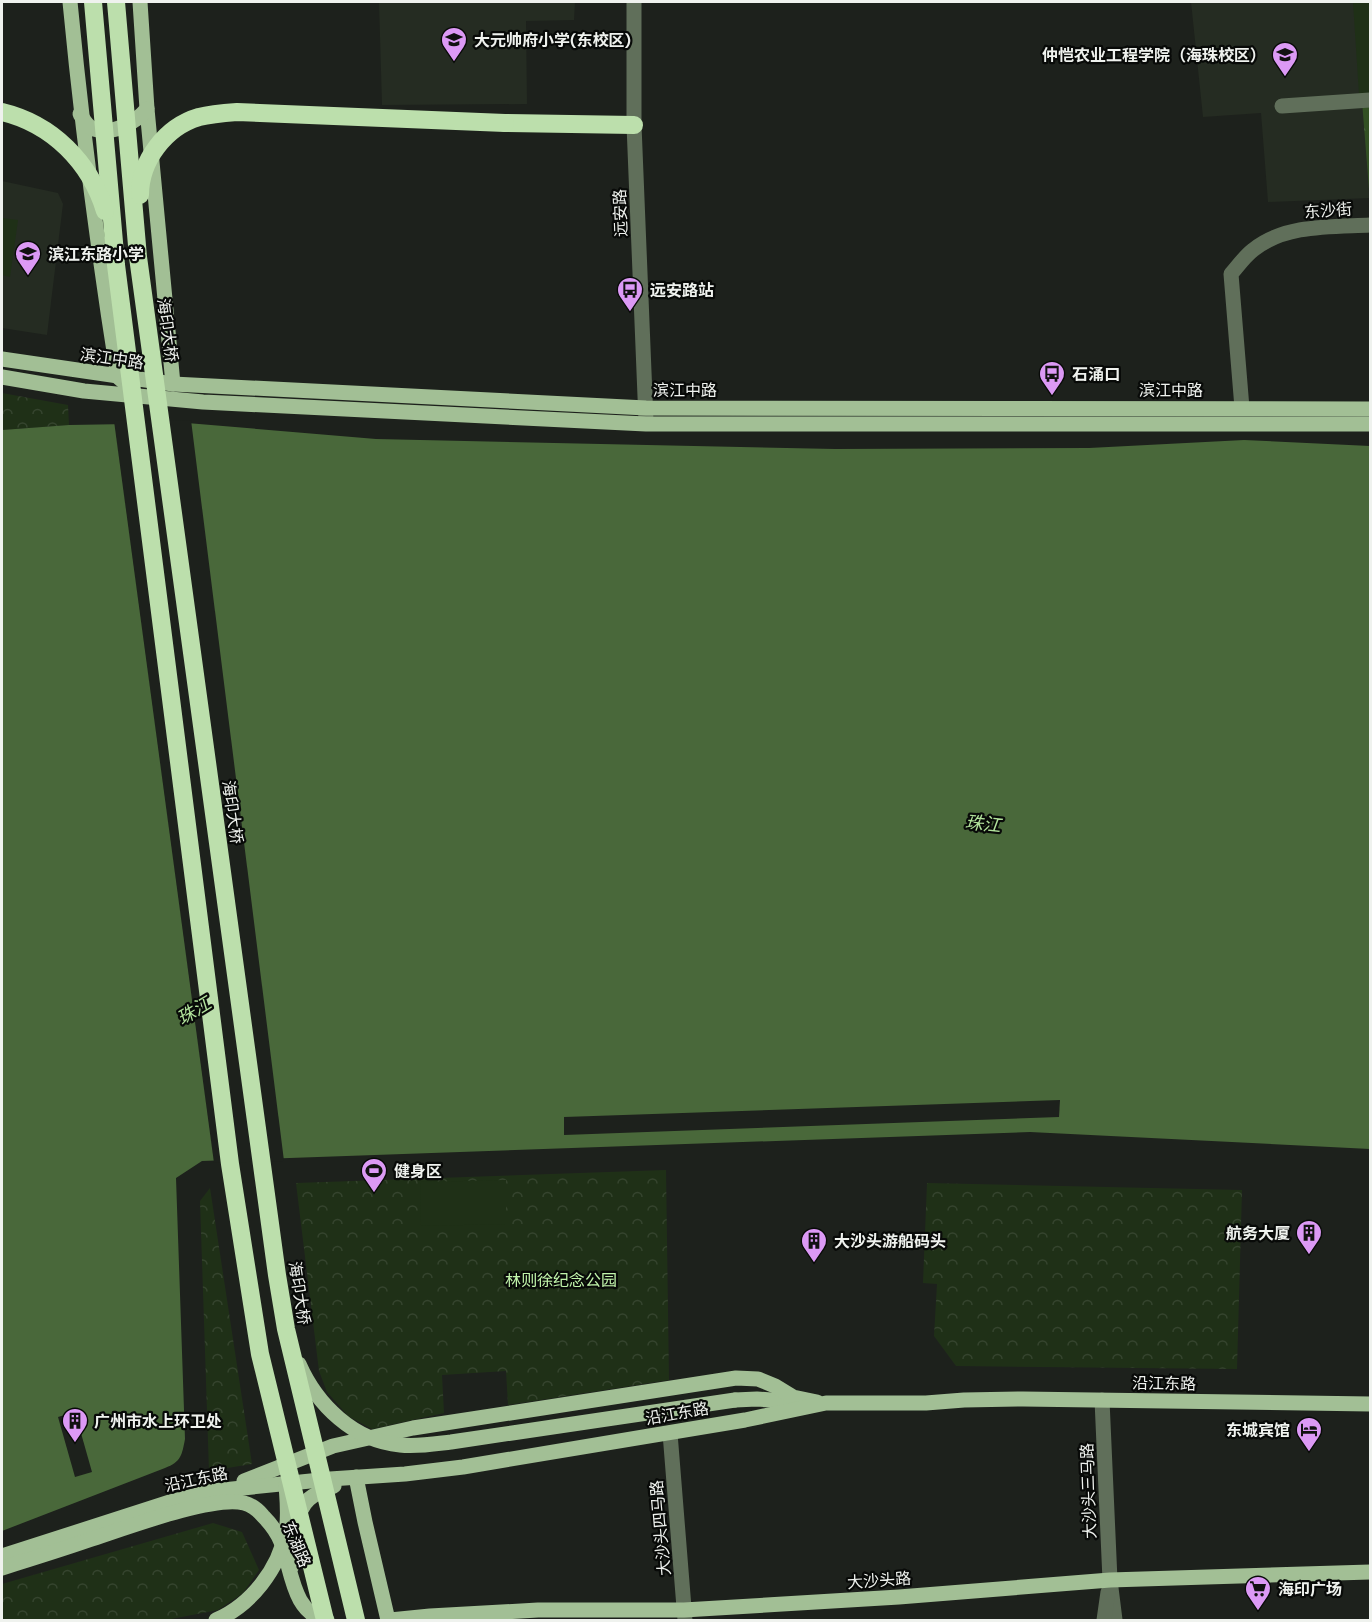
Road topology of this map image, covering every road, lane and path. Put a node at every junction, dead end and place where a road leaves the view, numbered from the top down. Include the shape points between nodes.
1 (70, 2) edge
2 (93, 2) edge
3 (116, 2) edge
4 (140, 2) edge
5 (634, 2) edge
6 (1371, 100) edge
7 (1282, 106) dead end
8 (147, 109) junction
9 (2, 112) edge
10 (80, 114) junction
11 (634, 125) junction
12 (1371, 225) edge
13 (138, 257) junction
14 (116, 265) junction
15 (2, 359) edge
16 (2, 377) edge
17 (118, 377) junction
18 (173, 384) junction
19 (144, 397) junction
20 (1242, 408) junction
21 (1371, 409) edge
22 (646, 416) junction
23 (1371, 424) edge
24 (286, 1329) junction
25 (1102, 1400) junction
26 (826, 1404) junction
27 (1371, 1404) edge
28 (670, 1432) junction
29 (283, 1449) junction
30 (356, 1477) junction
31 (213, 1491) junction
32 (257, 1509) joint
33 (2, 1556) edge
34 (2, 1568) edge
35 (1371, 1572) edge
36 (1110, 1580) junction
37 (298, 1596) junction
38 (685, 1615) edge
39 (216, 1620) edge
40 (303, 1620) edge
41 (326, 1620) edge
42 (356, 1620) edge
43 (389, 1620) edge
44 (1104, 1620) edge
45 (1115, 1620) edge

1 - 10 main road
2 - 14 highway, bridge
3 - 13 highway, 海印大桥, bridge
4 - 8 main road
5 - 11 street, 远安路
6 - 7 street
8 - 10 main road via 131,124 107,129 93,129
8 - 18 main road
9 - 14 highway, bridge via 42,128 82,164 104,207
10 - 17 main road
11 - 13 highway, bridge via 237,112 198,117 164,139 146,163 140,183
11 - 22 street, 远安路
12 - 20 street, 东沙街 via 1300,229 1273,238 1253,250 1231,274
13 - 24 highway, 海印大桥, bridge
14 - 29 highway, bridge via 232,1175 260,1354
15 - 17 main road, 滨江中路
16 - 19 main road, 滨江中路
17 - 18 main road, 滨江中路
17 - 19 main road
18 - 19 main road
18 - 22 main road, 滨江中路
19 - 22 main road, 滨江中路
20 - 21 main road, 滨江中路
20 - 22 main road, 滨江中路
22 - 23 main road, 滨江中路
24 - 26 main road, bridge via 303,1373 327,1407 360,1432 398,1445 451,1442 735,1400
24 - 42 highway, 海印大桥, bridge
25 - 26 main road, 沿江东路
25 - 27 main road, 沿江东路
25 - 36 street, 大沙头三马路
26 - 28 main road, 沿江东路
26 - 31 main road via 793,1397 758,1379 736,1378 413,1428 333,1446
28 - 30 main road, 沿江东路 via 463,1467
28 - 38 street, 大沙头四马路
29 - 39 main road, bridge via 288,1519 280,1553 253,1594 238,1609
29 - 41 highway, bridge
30 - 31 main road, 沿江东路
30 - 37 main road via 315,1494 304,1504 291,1556
30 - 43 main road
31 - 33 main road, 沿江东路
32 - 34 main road, 沿江东路 via 243,1503 201,1506
32 - 37 main road, 东湖路 via 281,1542
35 - 36 main road, 大沙头路
36 - 38 main road, 大沙头路
36 - 44 street, 大沙头三马路
36 - 45 street, 大沙头三马路
37 - 40 main road
37 - 41 main road via 311,1614
38 - 43 main road, 大沙头路 via 538,1610

